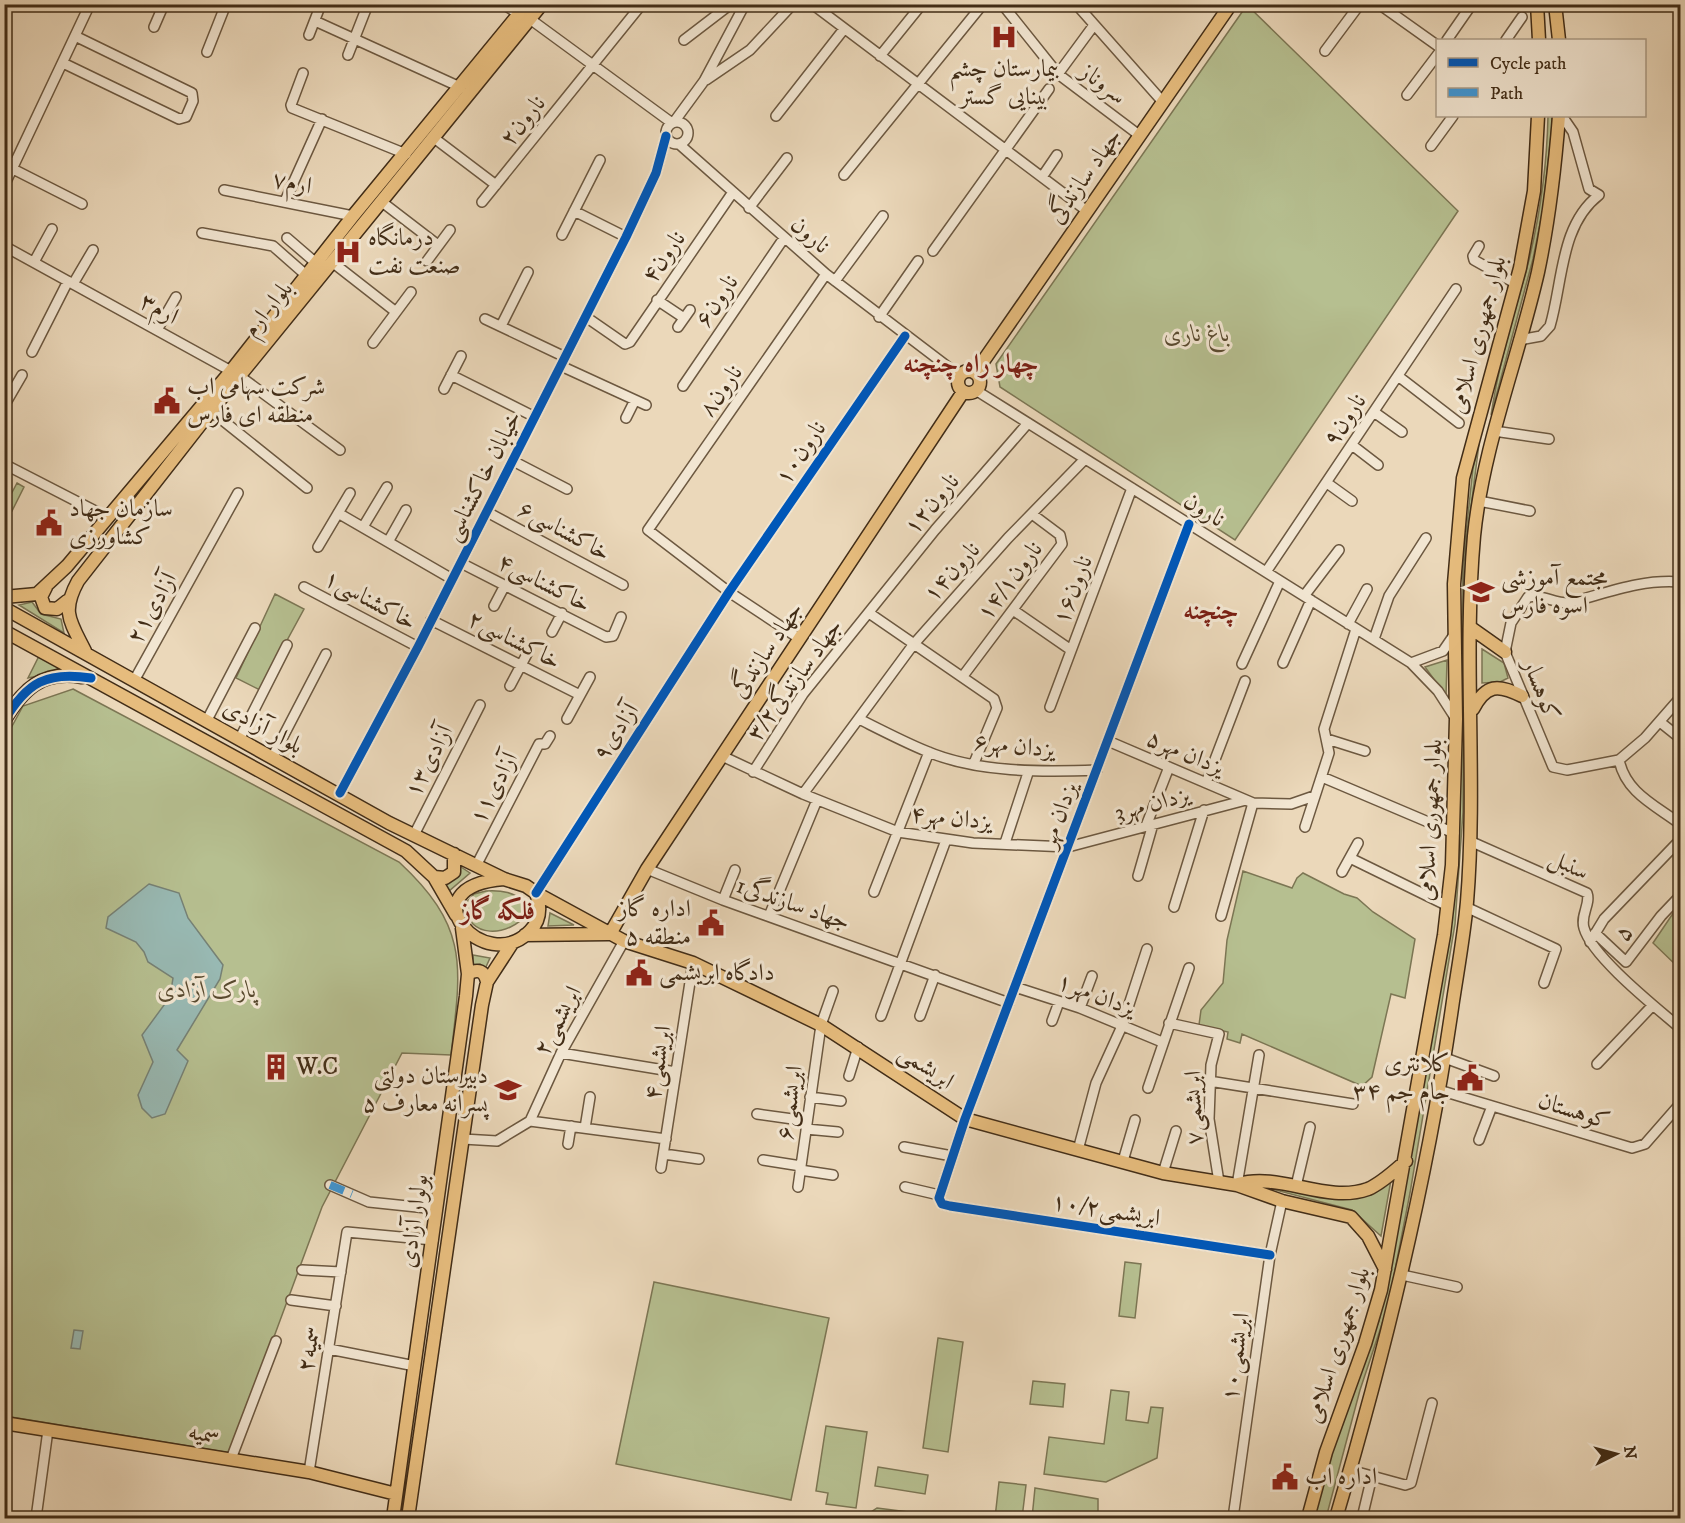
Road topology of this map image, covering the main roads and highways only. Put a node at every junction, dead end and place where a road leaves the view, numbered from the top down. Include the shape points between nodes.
1 (542, 4) edge
2 (1231, 4) edge
3 (1537, 4) edge
4 (1555, 4) edge
5 (526, 13) edge
6 (1539, 39) edge
7 (1559, 39) edge
8 (1538, 117) edge
9 (1561, 117) edge
10 (405, 161) junction
11 (975, 373) junction
12 (236, 374) junction
13 (963, 392) junction
14 (1475, 426) junction
15 (1494, 431) junction
16 (47, 586) junction
17 (4, 597) edge
18 (67, 601) junction
19 (4, 608) edge
20 (1471, 628) junction
21 (4, 632) edge
22 (85, 651) junction
23 (1505, 652) road end
24 (92, 678) junction
25 (1522, 696) road end
26 (1472, 713) junction
27 (4, 721) edge
28 (454, 854) junction
29 (434, 877) junction
30 (504, 879) junction
31 (536, 893) junction
32 (623, 910) junction
33 (456, 915) junction
34 (582, 920) junction
35 (462, 928) junction
36 (610, 934) junction
37 (525, 935) junction
38 (513, 942) junction
39 (468, 974) junction
40 (487, 982) junction
41 (1406, 1161) junction
42 (1237, 1185) junction
43 (1385, 1269) junction
44 (412, 1382) junction
45 (428, 1384) junction
46 (4, 1423) edge
47 (396, 1494) junction
48 (393, 1518) edge
49 (408, 1518) edge
50 (1308, 1518) edge
51 (1336, 1518) edge

1 - 5 main road, بلوار ارم
2 - 11 main road, جهاد سازندگی
3 - 6 main road
4 - 7 main road
5 - 10 main road, بلوار ارم via 460,87
5 - 10 main road, بلوار ارم via 434,138
8 - 14 main road, بلوار جمهوری اسلامی via 1534,191 1515,283
9 - 15 main road, بلوار جمهوری اسلامی via 1553,194 1537,273
10 - 12 main road, بلوار ارم via 353,216 306,275
10 - 12 main road, بلوار ارم via 382,202
11 - 13 main road via 969,371 960,376 958,383
11 - 13 main road via 981,381 977,391
12 - 16 main road, بلوار ارم
12 - 18 main road, بلوار ارم via 89,565
13 - 32 main road, جهاد سازندگی
14 - 15 main road
14 - 41 main road, بلوار جمهوری اسلامی via 1462,478 1455,573 1454,833 1448,906
15 - 20 main road, بلوار جمهوری اسلامی via 1474,537
16 - 17 main road, بلوار ارم via 37,594
16 - 18 main road via 41,597 45,608 57,609
18 - 22 main road via 72,625
19 - 22 main road, بلوار آزادی
20 - 23 main road
20 - 26 main road, بلوار جمهوری اسلامی
21 - 24 main road, بلوار آزادی
22 - 28 main road, بلوار آزادی
24 - 27 main road via 67,674 31,685 17,698
24 - 29 main road, بلوار آزادی via 406,851
25 - 26 main road via 1506,688 1487,690
26 - 51 main road, بلوار جمهوری اسلامی via 1472,842 1445,1058 1402,1275
28 - 29 main road via 454,872 445,878
28 - 30 main road, بلوار آزادی
29 - 33 main road, بلوار آزادی
30 - 31 main road
30 - 33 main road via 479,883 462,894
31 - 34 main road, ابریشمی
31 - 37 main road via 540,912
32 - 34 main road via 602,921
32 - 36 main road, جهاد سازندگی
33 - 35 main road
34 - 36 main road, ابریشمی
35 - 38 main road via 483,941
35 - 39 main road, بولوار آزادی
36 - 37 main road
36 - 42 main road, ابریشمی via 693,963 820,1024 965,1119 1163,1173
37 - 38 main road
38 - 40 main road, بولوار آزادی
39 - 40 main road via 481,971
39 - 44 main road, بولوار آزادی
40 - 45 main road, بولوار آزادی
41 - 42 main road via 1377,1184 1358,1191 1338,1192 1259,1180
41 - 43 main road, بلوار جمهوری اسلامی
42 - 43 main road via 1354,1219
43 - 50 main road, بلوار جمهوری اسلامی via 1375,1313 1340,1408
44 - 45 main road
44 - 47 main road, بولوار آزادی
45 - 49 main road, بولوار آزادی
46 - 47 main road, سمیه via 309,1472
47 - 48 main road, بولوار آزادی

